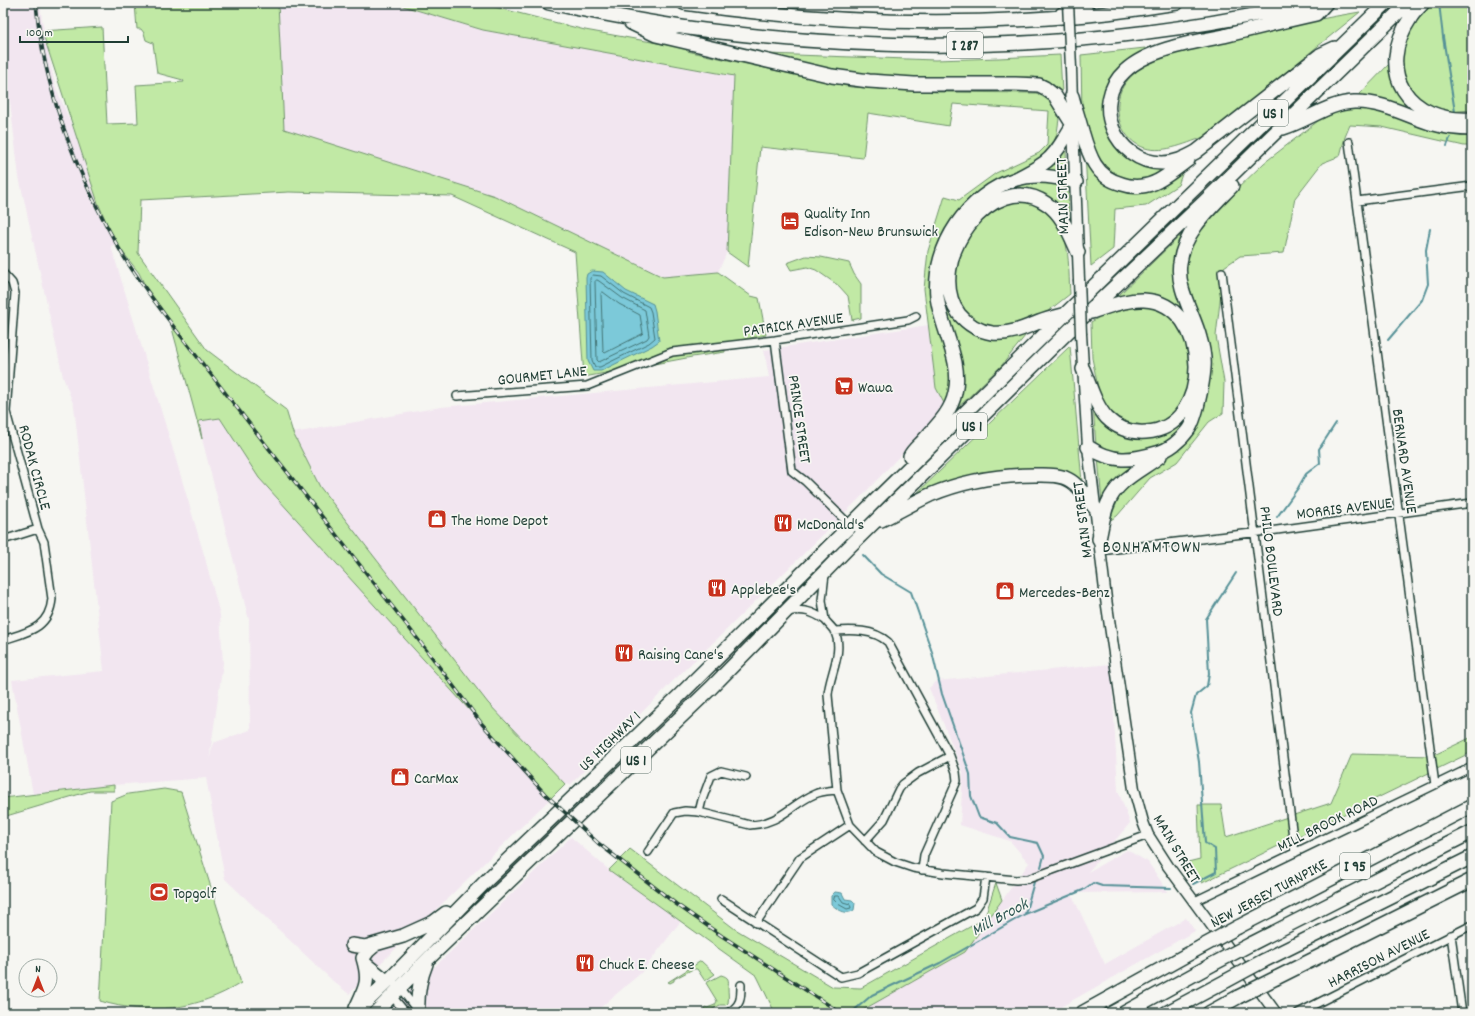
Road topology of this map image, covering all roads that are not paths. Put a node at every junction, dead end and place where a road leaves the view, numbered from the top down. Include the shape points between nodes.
1 (549, 3) edge
2 (684, 3) edge
3 (1068, 3) edge
4 (1087, 3) edge
5 (1177, 3) edge
6 (1309, 3) edge
7 (1326, 3) edge
8 (1386, 3) edge
9 (1408, 3) edge
10 (1423, 3) edge
11 (620, 17) junction
12 (1054, 18) junction
13 (1344, 43) junction
14 (1072, 96) junction
15 (1472, 119) edge
16 (1073, 125) junction
17 (1472, 129) edge
18 (1278, 130) junction
19 (1349, 142) dead end
20 (1196, 152) junction
21 (1243, 163) junction
22 (1016, 179) junction
23 (1076, 182) junction
24 (1472, 186) edge
25 (1357, 201) junction
26 (1078, 252) junction
27 (1222, 272) dead end
28 (3, 273) edge
29 (1087, 313) junction
30 (1064, 315) junction
31 (916, 316) dead end
32 (776, 340) junction
33 (672, 352) joint
34 (1083, 369) junction
35 (457, 396) dead end
36 (1088, 447) junction
37 (1166, 450) junction
38 (910, 467) junction
39 (1472, 503) edge
40 (1095, 508) junction
41 (1399, 514) junction
42 (851, 526) junction
43 (870, 526) junction
44 (38, 529) junction
45 (1255, 533) junction
46 (3, 540) edge
47 (1099, 545) junction
48 (825, 571) junction
49 (782, 614) junction
50 (825, 620) junction
51 (834, 631) junction
52 (3, 640) edge
53 (950, 756) junction
54 (1472, 767) edge
55 (746, 777) dead end
56 (1435, 785) junction
57 (836, 790) junction
58 (1472, 806) edge
59 (699, 812) junction
60 (850, 825) junction
61 (1472, 832) edge
62 (1148, 835) junction
63 (865, 841) junction
64 (648, 852) dead end
65 (1295, 853) junction
66 (1472, 857) edge
67 (922, 870) junction
68 (986, 877) junction
69 (488, 879) junction
70 (1472, 880) edge
71 (721, 899) dead end
72 (1194, 902) junction
73 (756, 922) junction
74 (1472, 925) edge
75 (1451, 935) junction
76 (377, 943) junction
77 (352, 945) dead end
78 (363, 958) junction
79 (429, 958) junction
80 (387, 982) junction
81 (741, 985) dead end
82 (397, 992) junction
83 (1313, 1009) edge
84 (354, 1013) edge
85 (375, 1013) edge
86 (406, 1013) edge
87 (418, 1013) edge
88 (728, 1013) edge
89 (1082, 1013) edge
90 (1124, 1013) edge
91 (1166, 1013) edge
92 (1209, 1013) edge
93 (1276, 1013) edge
94 (1298, 1013) edge
95 (1462, 1013) edge

1 - 11 highway, I 287
2 - 12 highway, I 287 via 757,12 875,20
3 - 14 main road, MAIN STREET, bridge
4 - 12 highway
5 - 12 highway, I 287
6 - 11 highway, I 287 via 1214,22 1105,38 948,45 865,44 792,39 702,30
7 - 20 highway via 1316,14 1153,54 1133,64 1119,78 1110,95 1109,118 1112,129 1130,152 1143,159 1163,163 1180,160
8 - 13 highway, US 1
9 - 18 highway, US 1
10 - 15 highway via 1411,17 1399,41 1396,67 1401,86 1412,102 1430,113
11 - 16 highway via 656,35 832,76 914,84 1039,85 1055,96
13 - 20 highway via 1320,54
13 - 30 highway, US 1
14 - 16 main road, MAIN STREET
14 - 20 highway via 1088,154 1099,172 1111,180 1130,186 1150,184 1165,177 1192,158
16 - 22 highway via 1051,157 1039,167
16 - 23 main road, MAIN STREET
17 - 18 highway via 1441,126 1382,106 1352,102 1333,106
18 - 21 highway, US 1
19 - 25 street, BERNARD AVENUE
21 - 29 highway, US 1
21 - 37 highway via 1240,179 1200,221 1191,233 1182,254 1180,274 1198,329 1204,369 1189,429
22 - 23 highway via 1049,176
22 - 38 highway via 994,190 972,206 957,223 942,253 936,294 956,369 955,393 947,414 910,454
23 - 26 main road, MAIN STREET
24 - 25 street
25 - 41 street, BERNARD AVENUE
26 - 30 highway via 1062,220 1047,204 1025,195 1008,197 994,202 968,227 956,247 949,268 951,299 968,323 983,331 1004,334
26 - 34 main road, MAIN STREET, bridge
27 - 45 street, PHILO BOULEVARD
28 - 44 street, RODAK CIRCLE via 12,283 15,293 6,412
29 - 34 highway via 1138,300 1156,302 1170,309 1182,320 1191,338 1195,358 1194,379 1190,399 1176,420 1159,430 1140,432 1125,430 1106,416
29 - 43 highway, US 1
30 - 38 highway, US 1
31 - 32 street, PATRICK AVENUE via 908,320
32 - 33 street, PATRICK AVENUE
32 - 42 street, PRINCE STREET via 792,470
33 - 35 street, GOURMET LANE via 587,386
34 - 36 main road, MAIN STREET
36 - 37 highway via 1098,454 1127,460
36 - 40 main road, MAIN STREET
37 - 47 highway via 1118,487 1108,502
38 - 42 highway, US 1
39 - 41 street, MORRIS AVENUE
40 - 43 highway via 1076,484 1062,477 1008,476 978,480 946,489
40 - 47 main road, MAIN STREET
41 - 45 street, MORRIS AVENUE
41 - 56 street, BERNARD AVENUE
42 - 43 street
42 - 69 highway, US HIGHWAY 1 / US 1
43 - 48 highway, US 1
44 - 46 street, RODAK CIRCLE
44 - 52 street, RODAK CIRCLE via 44,542 51,608 34,630
45 - 47 street, MORRIS AVENUE
45 - 65 street, PHILO BOULEVARD
47 - 62 main road, MAIN STREET via 1134,789
48 - 49 highway, US 1
48 - 50 street via 822,600
49 - 50 street via 806,610
49 - 79 highway, US 1 via 711,688
50 - 51 street
51 - 53 street via 870,632 888,642
51 - 57 street via 837,642 836,659 828,695
53 - 63 street via 918,773 904,784 884,820
53 - 67 street via 956,772 956,781 924,855
54 - 56 street, MILL BROOK ROAD
55 - 59 street via 721,771 711,776
56 - 65 street, MILL BROOK ROAD
57 - 59 street via 814,794 778,817 759,824 746,824
57 - 60 street
58 - 89 highway, NEW JERSEY TURNPIKE / I 95, bridge via 1238,927
59 - 64 street via 674,813
60 - 63 street
60 - 73 street via 800,858
61 - 90 highway, I 95, bridge via 1251,944
62 - 68 street via 1028,879
62 - 72 main road, MAIN STREET
63 - 67 street via 885,858
65 - 72 street, MILL BROOK ROAD
66 - 91 highway, bridge via 1263,961
67 - 68 street
68 - 73 street via 983,898 976,908 850,976 836,975
69 - 76 highway via 434,922 403,936
69 - 80 highway, US HIGHWAY 1 / US 1
70 - 92 highway, bridge
71 - 73 street
72 - 93 main road, MAIN STREET
74 - 75 street, HARRISON AVENUE
75 - 83 street, HARRISON AVENUE
75 - 95 street
76 - 77 highway via 365,947
76 - 78 highway
78 - 80 street
78 - 84 highway via 368,979
79 - 82 highway, US 1
79 - 87 highway via 421,977
80 - 82 street
80 - 82 street
80 - 84 highway, US 1
81 - 88 street via 741,999 735,1009
82 - 85 highway, US 1
82 - 86 street
82 - 87 street
83 - 94 street, HARRISON AVENUE

